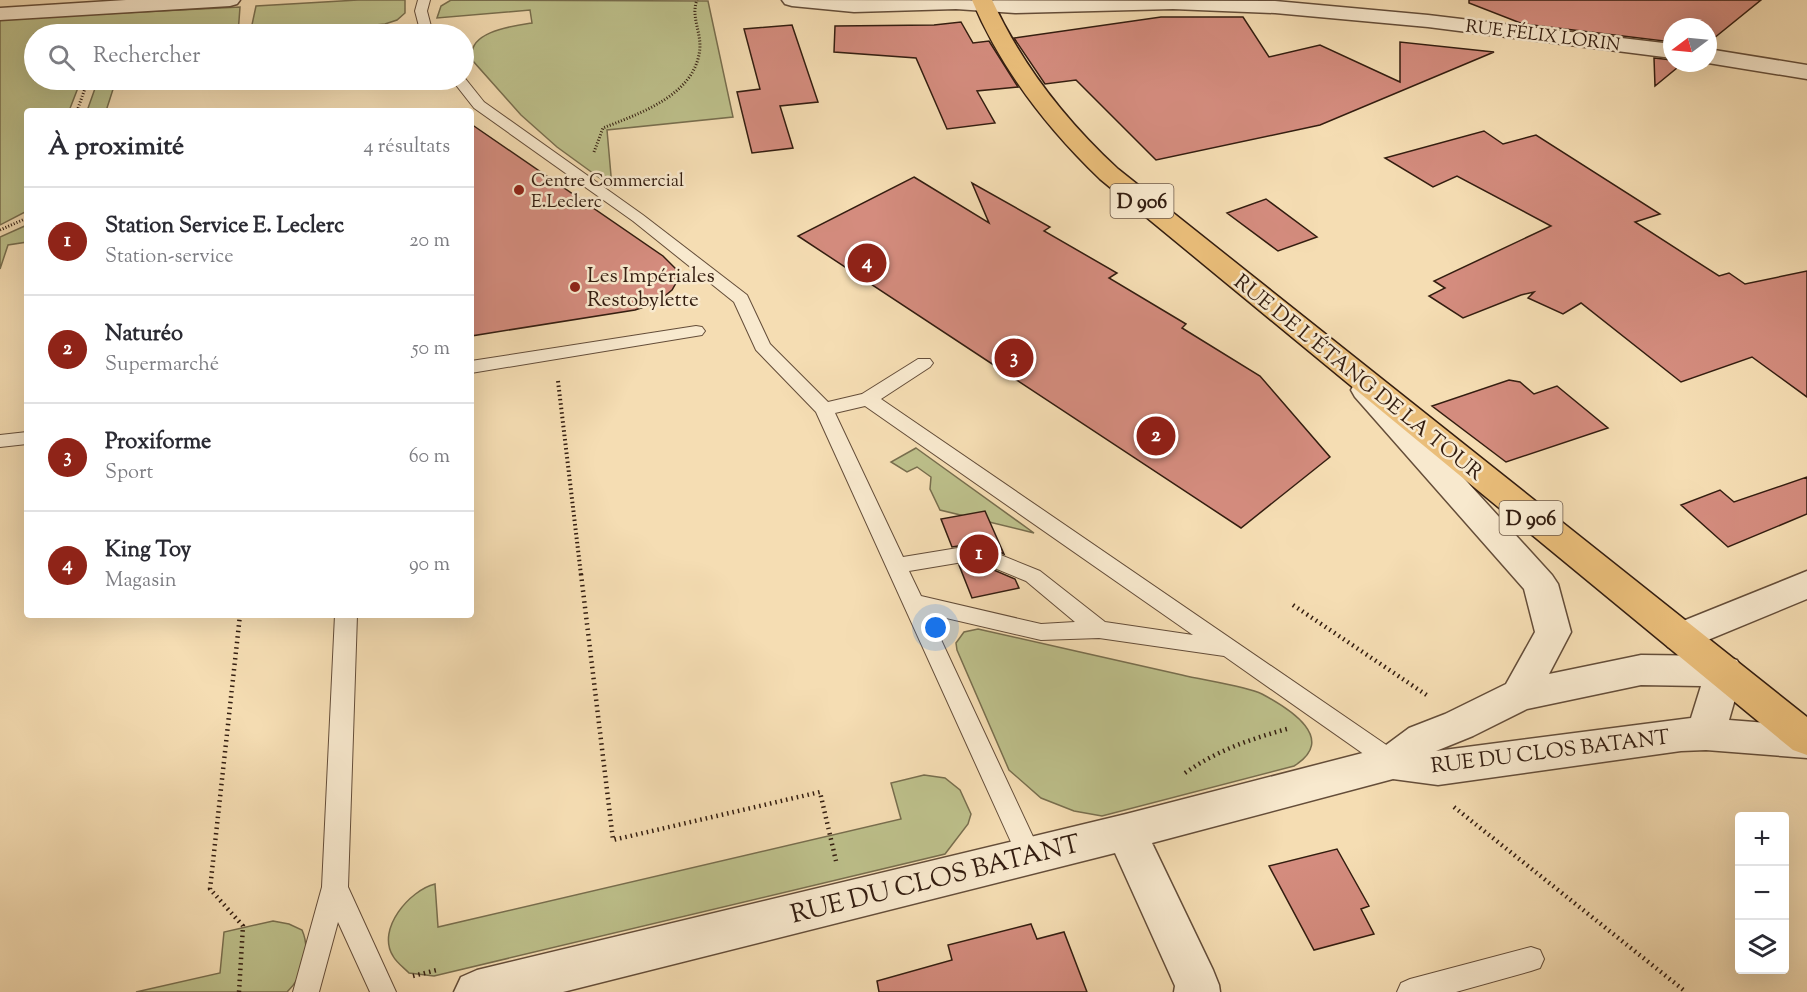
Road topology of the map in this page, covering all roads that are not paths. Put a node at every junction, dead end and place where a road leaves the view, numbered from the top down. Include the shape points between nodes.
1 (230, 0) edge
2 (424, 0) edge
3 (792, 0) edge
4 (983, 2) edge
5 (1120, 2) edge
6 (0, 14) edge
7 (424, 24) edge
8 (1663, 50) edge
9 (1717, 57) edge
10 (1807, 72) edge
11 (467, 90) edge
12 (696, 331) dead end
13 (1340, 362) junction
14 (924, 363) dead end
15 (474, 367) edge
16 (868, 399) junction
17 (824, 409) junction
18 (24, 438) edge
19 (0, 441) edge
20 (896, 566) junction
21 (1807, 585) edge
22 (913, 602) junction
23 (346, 618) edge
24 (1099, 630) junction
25 (1681, 637) junction
26 (1229, 648) junction
27 (1724, 671) junction
28 (1519, 695) junction
29 (1706, 734) junction
30 (1807, 741) edge
31 (1393, 762) junction
32 (1126, 832) junction
33 (1030, 855) junction
34 (335, 887) junction
35 (1531, 959) dead end
36 (535, 985) edge
37 (306, 992) edge
38 (383, 992) edge
39 (477, 992) edge
40 (1197, 992) edge
41 (1410, 992) edge

1 - 6 street
2 - 7 lane via 421,11
3 - 4 street, RUE FÉLIX LORIN via 854,6
4 - 5 street, RUE FÉLIX LORIN via 1015,7
4 - 13 main road, RUE DE L'ÉTANG DE LA TOUR / D 906 via 998,38 1082,150
5 - 8 street, RUE FÉLIX LORIN via 1275,7
9 - 10 street
11 - 17 lane via 479,105 638,218 741,299 762,346
12 - 15 lane
13 - 25 main road, RUE DE L'ÉTANG DE LA TOUR / D 906
13 - 28 street via 1540,584 1553,632
14 - 16 lane
16 - 17 lane
16 - 26 lane
17 - 20 lane
18 - 19 lane
20 - 22 lane
20 - 24 lane via 976,552 1033,576
21 - 25 street
22 - 24 lane via 1041,632
22 - 33 lane
23 - 34 lane
24 - 26 lane
25 - 27 main road, RUE DE L'ÉTANG DE LA TOUR / D 906
26 - 31 lane
27 - 28 street, RUE DU CLOS BATANT via 1641,670
27 - 29 street
27 - 30 main road, RUE DE L'ÉTANG DE LA TOUR / D 906
28 - 31 street, RUE DU CLOS BATANT via 1423,739
29 - 30 street, RUE DU CLOS BATANT
29 - 31 street, RUE DU CLOS BATANT via 1438,768
31 - 32 street, RUE DU CLOS BATANT
32 - 33 street, RUE DU CLOS BATANT
32 - 40 street
33 - 36 street, RUE DU CLOS BATANT via 845,900
34 - 37 lane
34 - 38 lane
35 - 41 lane
36 - 39 street, RUE DU CLOS BATANT

